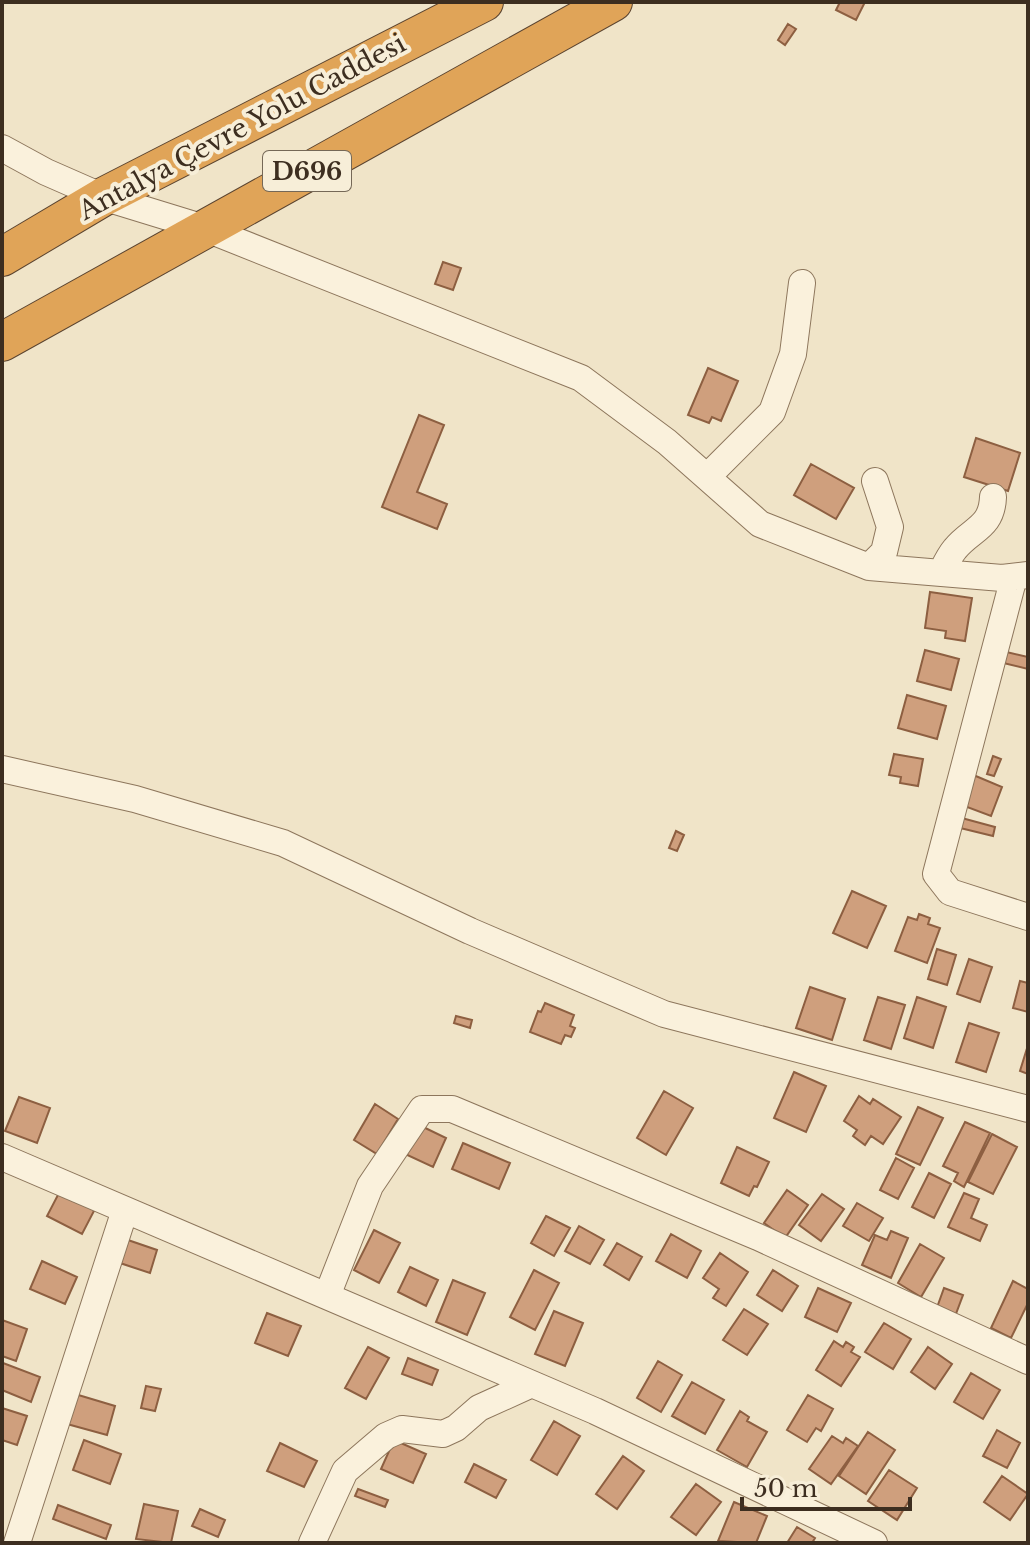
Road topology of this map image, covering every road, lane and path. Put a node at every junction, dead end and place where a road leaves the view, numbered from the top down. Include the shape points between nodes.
1 (484, 2) edge
2 (613, 2) edge
3 (2, 148) edge
4 (103, 197) junction
5 (204, 228) junction
6 (2, 257) edge
7 (802, 283) dead end
8 (2, 342) edge
9 (707, 477) junction
10 (875, 481) dead end
11 (993, 497) dead end
12 (869, 567) junction
13 (941, 573) junction
14 (1021, 576) edge
15 (2, 769) edge
16 (1028, 917) edge
17 (1028, 1109) edge
18 (2, 1157) edge
19 (125, 1210) junction
20 (327, 1296) junction
21 (1028, 1361) edge
22 (532, 1384) junction
23 (17, 1543) edge
24 (312, 1543) edge
25 (874, 1543) edge

1 - 4 highway, Antalya Çevre Yolu Caddesi / D696
2 - 5 highway, D696
3 - 4 street
4 - 5 street
4 - 6 highway, Antalya Çevre Yolu Caddesi / D696
5 - 8 highway, D696
5 - 9 street via 581,378
7 - 9 street via 793,354 772,412
9 - 12 street via 760,524
10 - 12 street via 890,527 884,552
11 - 13 street via 988,519 956,548
12 - 13 street
13 - 14 street
14 - 16 street via 936,874 950,892
15 - 17 street via 135,799 283,843 664,1014
18 - 19 street
19 - 20 street
19 - 23 street
20 - 21 street via 370,1186 422,1109 452,1109 758,1237
20 - 22 street
22 - 24 street via 479,1408 443,1434 402,1429 386,1436 345,1471
22 - 25 street

